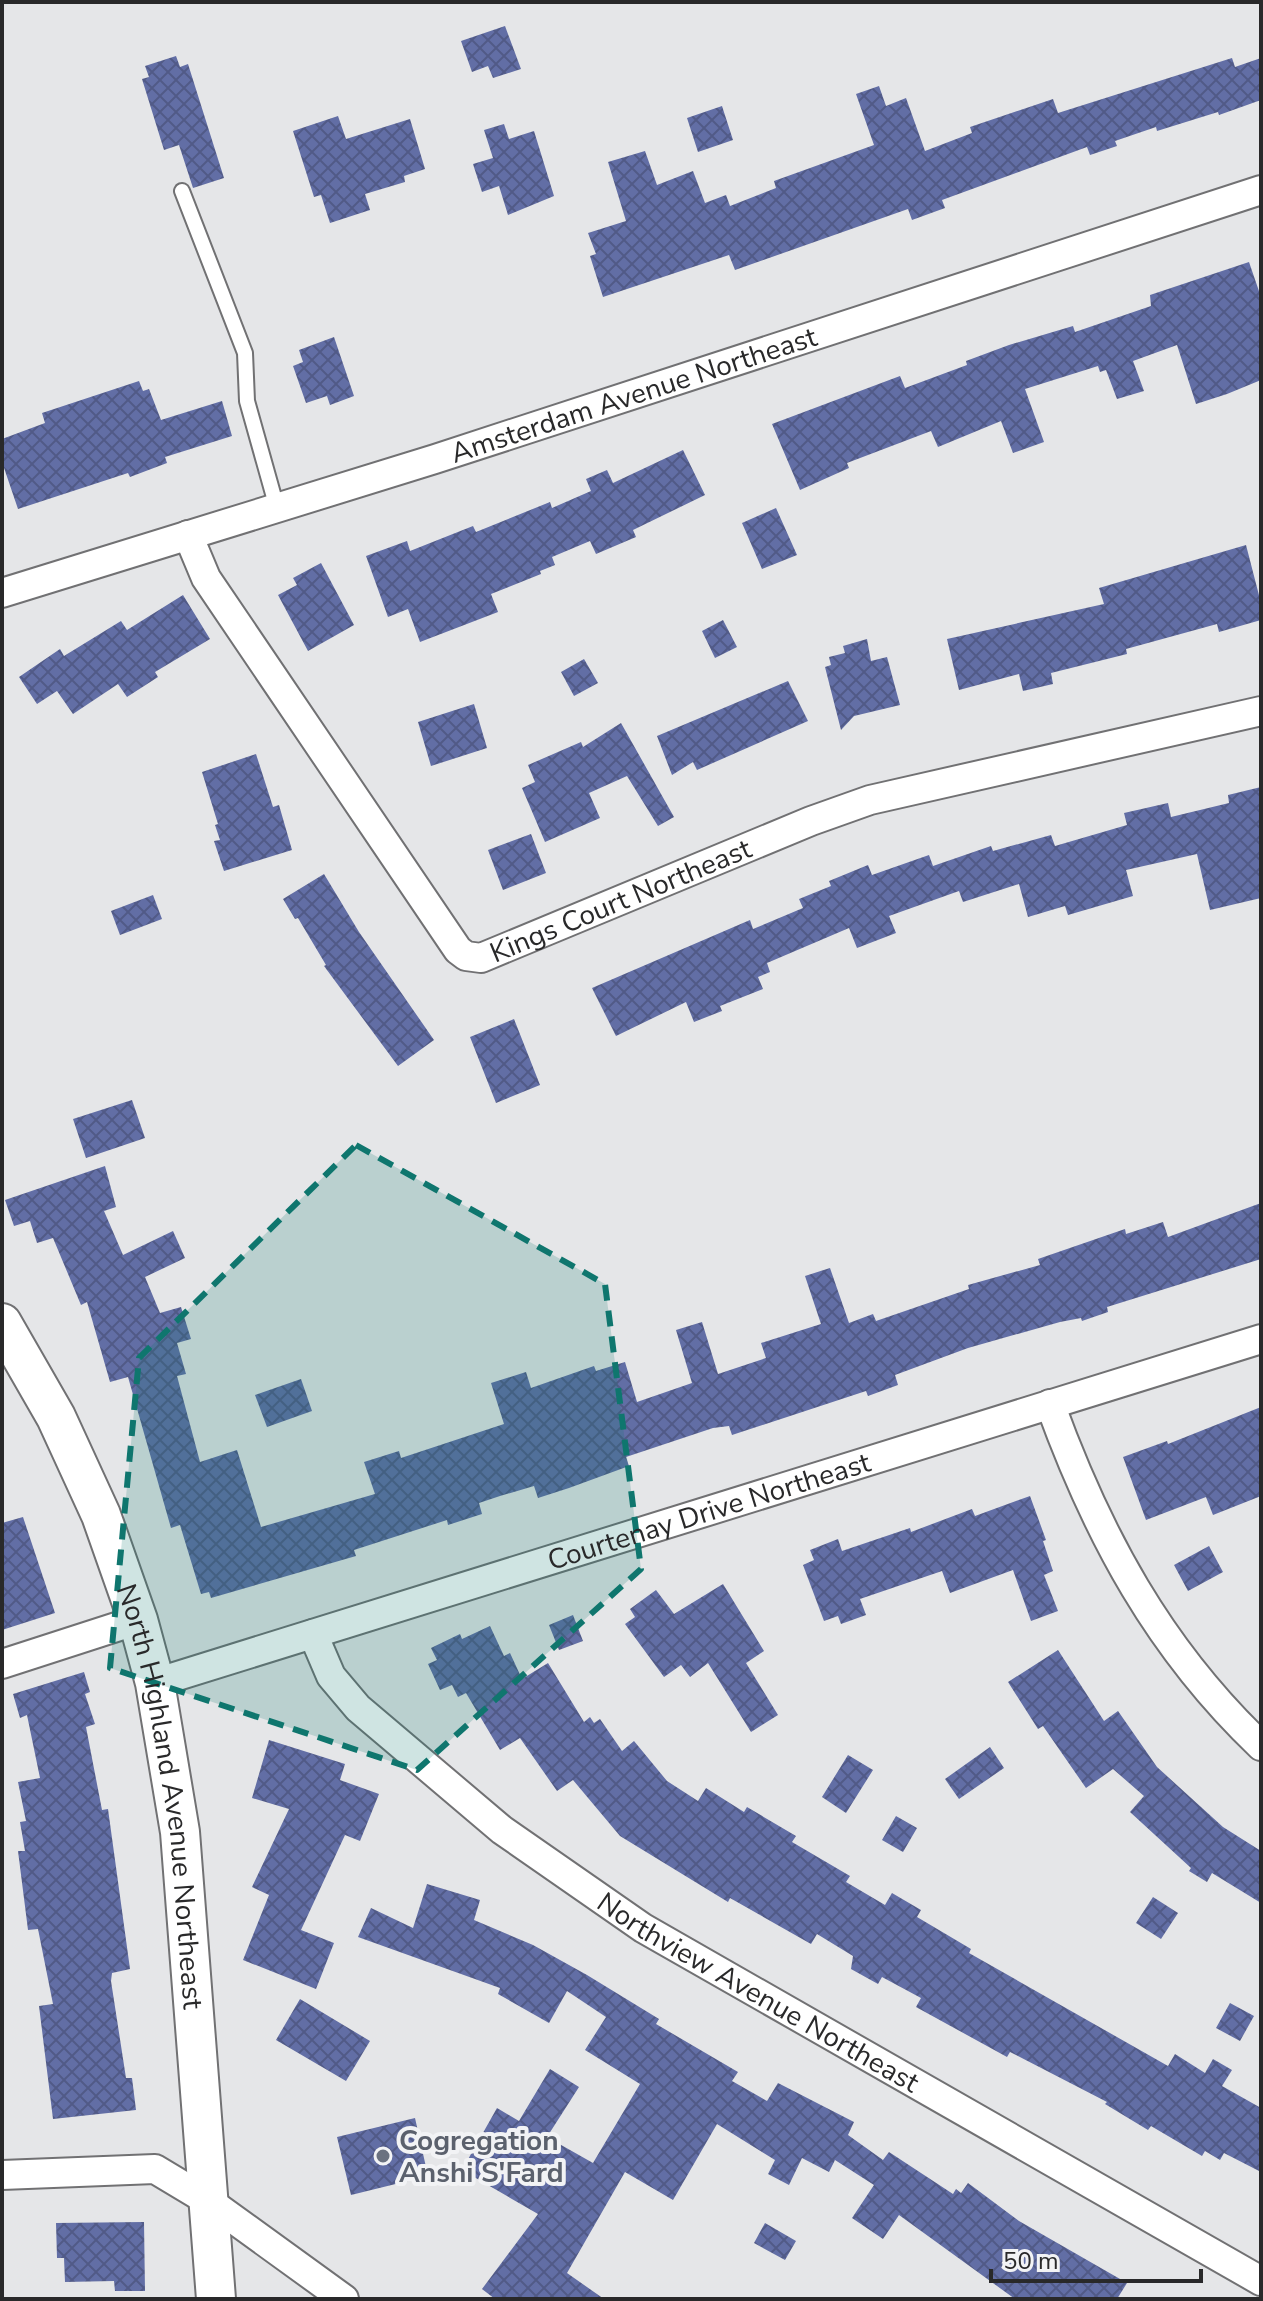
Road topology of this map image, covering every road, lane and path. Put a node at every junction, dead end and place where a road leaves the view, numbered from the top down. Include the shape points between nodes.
1 (1261, 190) edge
2 (182, 191) dead end
3 (277, 508) junction
4 (188, 535) junction
5 (2, 593) edge
6 (1261, 711) edge
7 (2, 1323) edge
8 (1261, 1339) edge
9 (1050, 1404) junction
10 (138, 1620) junction
11 (313, 1634) junction
12 (2, 1664) edge
13 (155, 1683) junction
14 (1261, 1746) edge
15 (2, 2175) edge
16 (210, 2202) junction
17 (1261, 2281) edge
18 (216, 2299) edge
19 (344, 2299) edge

1 - 3 street, Amsterdam Avenue Northeast
2 - 3 lane via 245,353 247,401
3 - 4 street, Amsterdam Avenue Northeast
4 - 5 street, Amsterdam Avenue Northeast
4 - 6 street, Kings Court Northeast via 206,578 466,956 481,958 870,800
7 - 10 street, North Highland Avenue Northeast via 56,1417 95,1501
8 - 9 street, Courtenay Drive Northeast
9 - 11 street, Courtenay Drive Northeast
9 - 14 street via 1115,1555 1158,1629 1190,1673
10 - 12 street
10 - 13 street, North Highland Avenue Northeast
11 - 13 street, Courtenay Drive Northeast
11 - 17 street, Northview Avenue Northeast via 331,1676 358,1708 502,1830 643,1928
13 - 16 street, North Highland Avenue Northeast via 180,1832
15 - 16 street via 155,2169
16 - 18 street, North Highland Avenue Northeast
16 - 19 street

